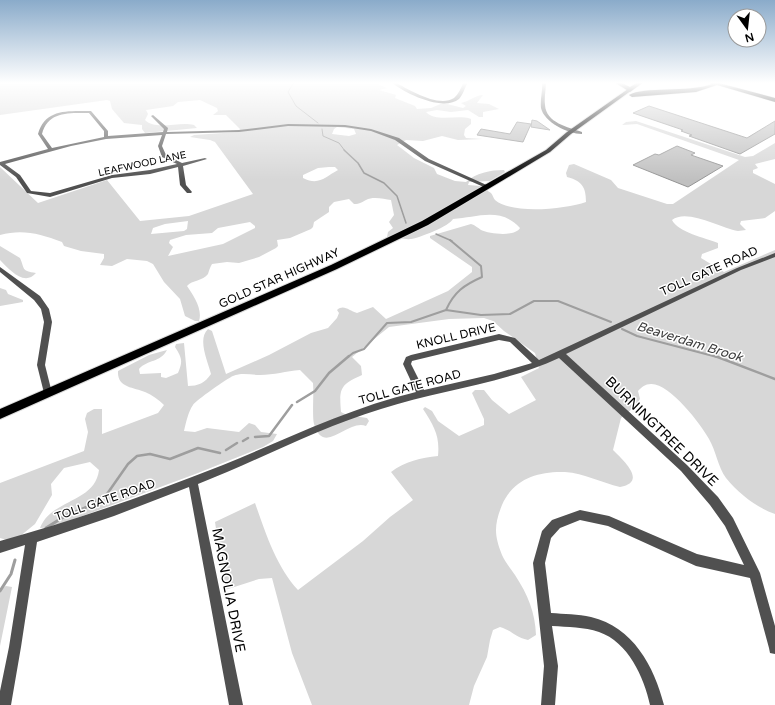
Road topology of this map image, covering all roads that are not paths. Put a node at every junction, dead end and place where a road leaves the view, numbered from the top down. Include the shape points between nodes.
1 (60, 115) edge
2 (92, 115) edge
3 (546, 115) edge
4 (597, 115) edge
5 (603, 115) edge
6 (153, 116) dead end
7 (573, 130) junction
8 (165, 133) junction
9 (580, 133) junction
10 (106, 138) junction
11 (557, 145) junction
12 (52, 150) junction
13 (205, 159) dead end
14 (1, 164) edge
15 (180, 164) junction
16 (488, 186) junction
17 (189, 192) dead end
18 (775, 255) edge
19 (0, 269) edge
20 (560, 354) junction
21 (538, 364) junction
22 (48, 394) junction
23 (422, 394) junction
24 (0, 414) edge
25 (193, 482) junction
26 (32, 538) junction
27 (0, 547) edge
28 (754, 573) junction
29 (547, 620) junction
30 (775, 648) edge
31 (4, 705) edge
32 (236, 705) edge
33 (548, 705) edge
34 (657, 705) edge

1 - 12 street via 46,120 40,134
2 - 10 street via 106,131
3 - 7 street via 553,122
4 - 7 main road, GOLD STAR HIGHWAY
5 - 9 main road, GOLD STAR HIGHWAY
6 - 8 street via 166,129
7 - 9 street
7 - 11 main road, GOLD STAR HIGHWAY
8 - 10 street
8 - 15 street via 160,146 164,156
8 - 16 street via 240,131 297,124 371,130 397,139 427,160
9 - 11 main road, GOLD STAR HIGHWAY via 566,143
10 - 12 street
11 - 16 main road, GOLD STAR HIGHWAY
12 - 14 street
13 - 15 street, LEAFWOOD LANE
14 - 15 street, LEAFWOOD LANE via 18,176 29,192 50,195 108,178 150,172
15 - 17 street via 183,185
16 - 22 main road, GOLD STAR HIGHWAY via 424,223 334,267
18 - 20 street, TOLL GATE ROAD via 718,279
19 - 22 street via 37,298 45,310 48,322 41,365
20 - 21 street, TOLL GATE ROAD
20 - 28 street, BURNINGTREE DRIVE via 700,485 729,522
21 - 23 street, TOLL GATE ROAD via 510,374
21 - 23 street, KNOLL DRIVE via 512,340 499,337 414,357 407,364
22 - 24 main road, GOLD STAR HIGHWAY
23 - 25 street, TOLL GATE ROAD via 359,413
25 - 26 street, TOLL GATE ROAD
25 - 32 street, MAGNOLIA DRIVE
26 - 27 street, TOLL GATE ROAD
26 - 31 street
28 - 29 street via 696,560 609,521 580,515 556,524 546,535 539,563
28 - 30 street, BURNINGTREE DRIVE
29 - 33 street via 551,666
29 - 34 street via 606,628 638,657 648,675

